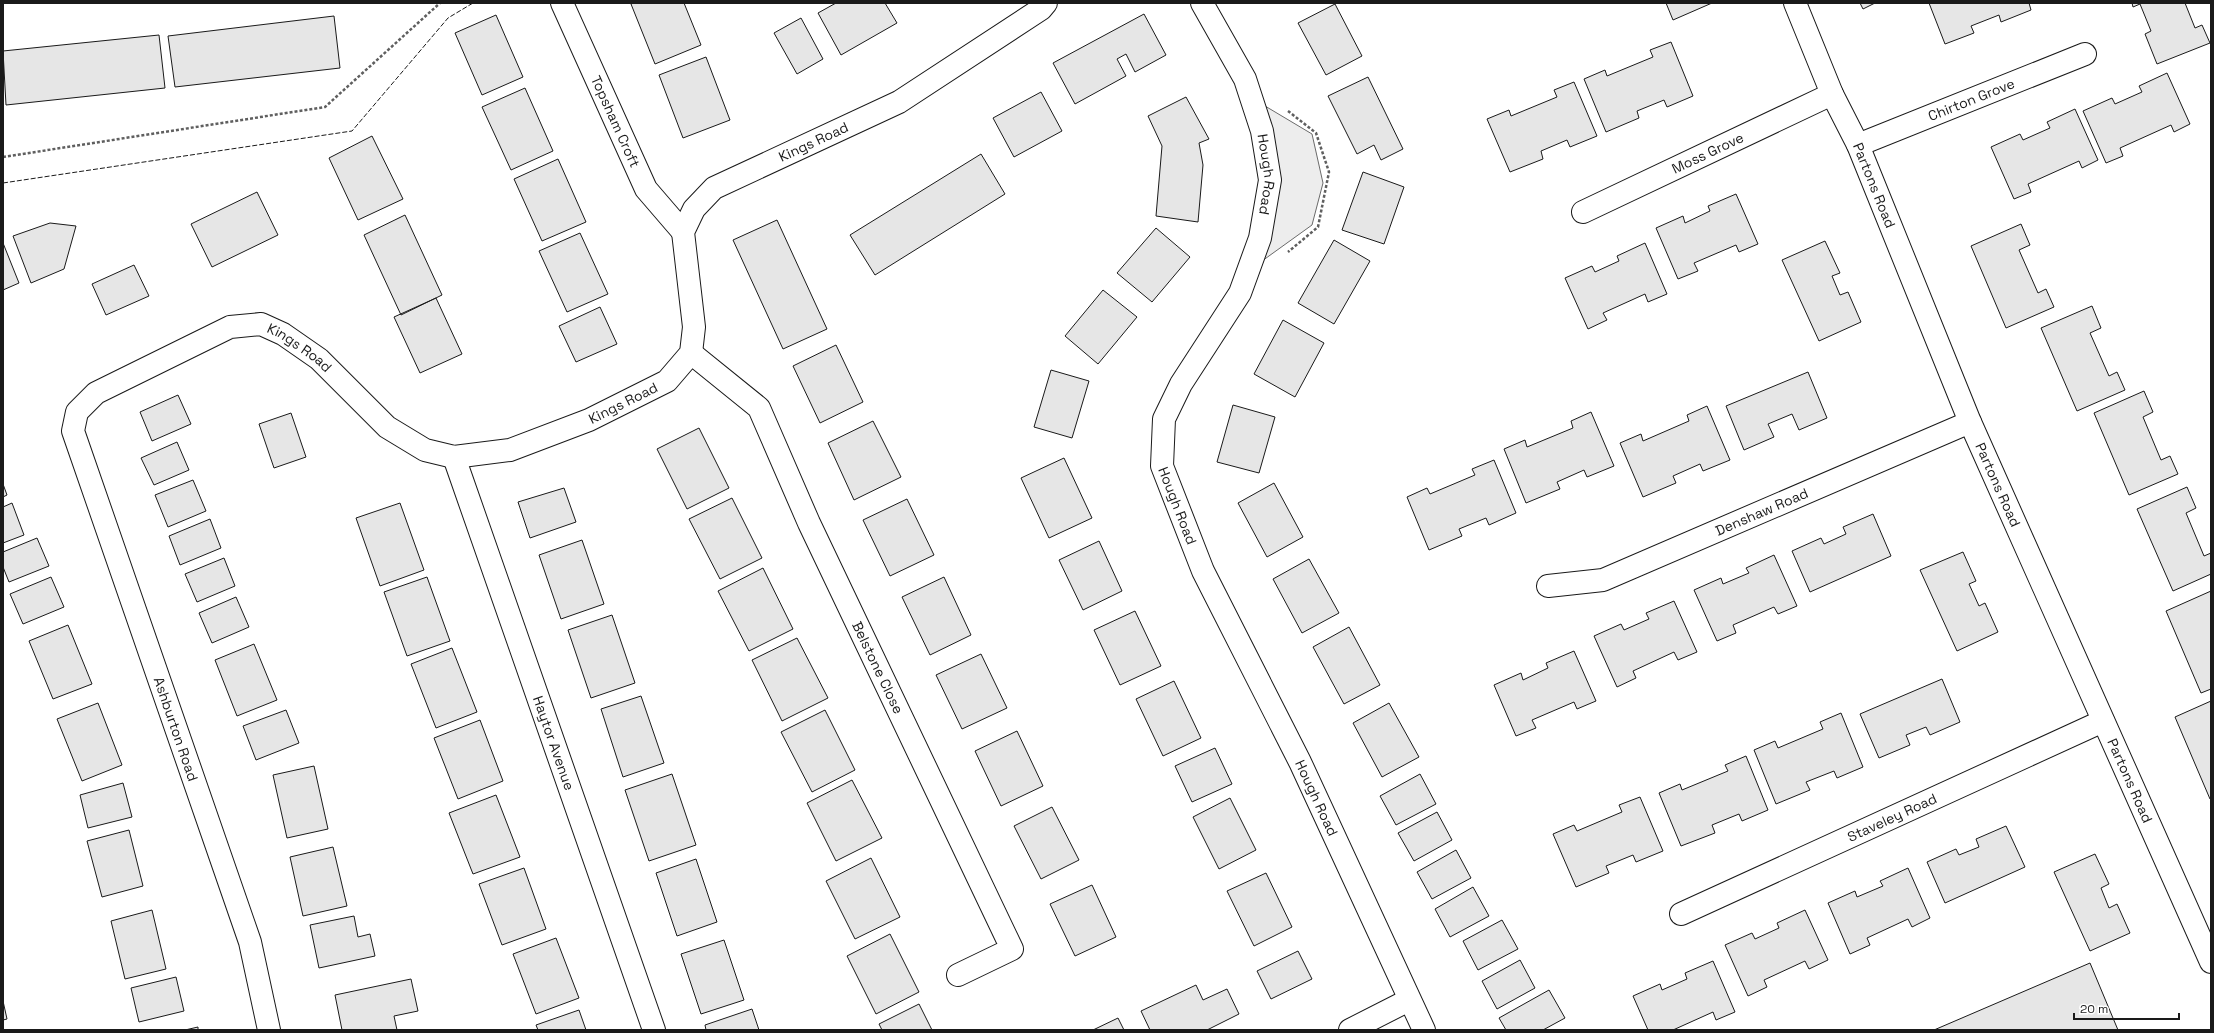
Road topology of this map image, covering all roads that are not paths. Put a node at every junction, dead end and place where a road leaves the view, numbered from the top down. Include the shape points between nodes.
1 (562, 3) edge
2 (1046, 3) edge
3 (1202, 3) edge
4 (1795, 3) edge
5 (2085, 54) dead end
6 (1832, 94) junction
7 (1858, 145) junction
8 (1583, 212) dead end
9 (683, 232) junction
10 (691, 353) junction
11 (1970, 422) junction
12 (73, 432) joint
13 (454, 457) junction
14 (1548, 586) dead end
15 (2103, 721) junction
16 (1681, 914) dead end
17 (2211, 962) edge
18 (958, 975) dead end
19 (1409, 1000) junction
20 (269, 1030) edge
21 (654, 1030) edge
22 (1350, 1030) edge
23 (1424, 1030) edge

1 - 9 street, Topsham Croft via 646,189
2 - 9 street, Kings Road via 1041,9 899,102 714,188 694,209
3 - 19 street, Hough Road via 1245,79 1262,131 1270,180 1260,238 1240,293 1181,384 1164,419 1162,466 1203,571 1300,762
4 - 6 street, Partons Road
5 - 7 street, Chirton Grove
6 - 7 street, Partons Road
6 - 8 street, Moss Grove
7 - 11 street, Partons Road
9 - 10 street via 694,327
10 - 13 street, Kings Road via 667,381 589,420 510,450
10 - 18 street, Belstone Close via 759,408 810,523 1012,949
11 - 14 street, Denshaw Road via 1603,580
11 - 15 street, Partons Road
12 - 13 street, Kings Road via 77,412 96,393 230,328 261,324 283,334 319,359 387,427 425,450
12 - 20 street, Ashburton Road via 250,942
13 - 21 street, Haytor Avenue
15 - 16 street, Staveley Road
15 - 17 street, Partons Road
19 - 22 street
19 - 23 street, Hough Road

